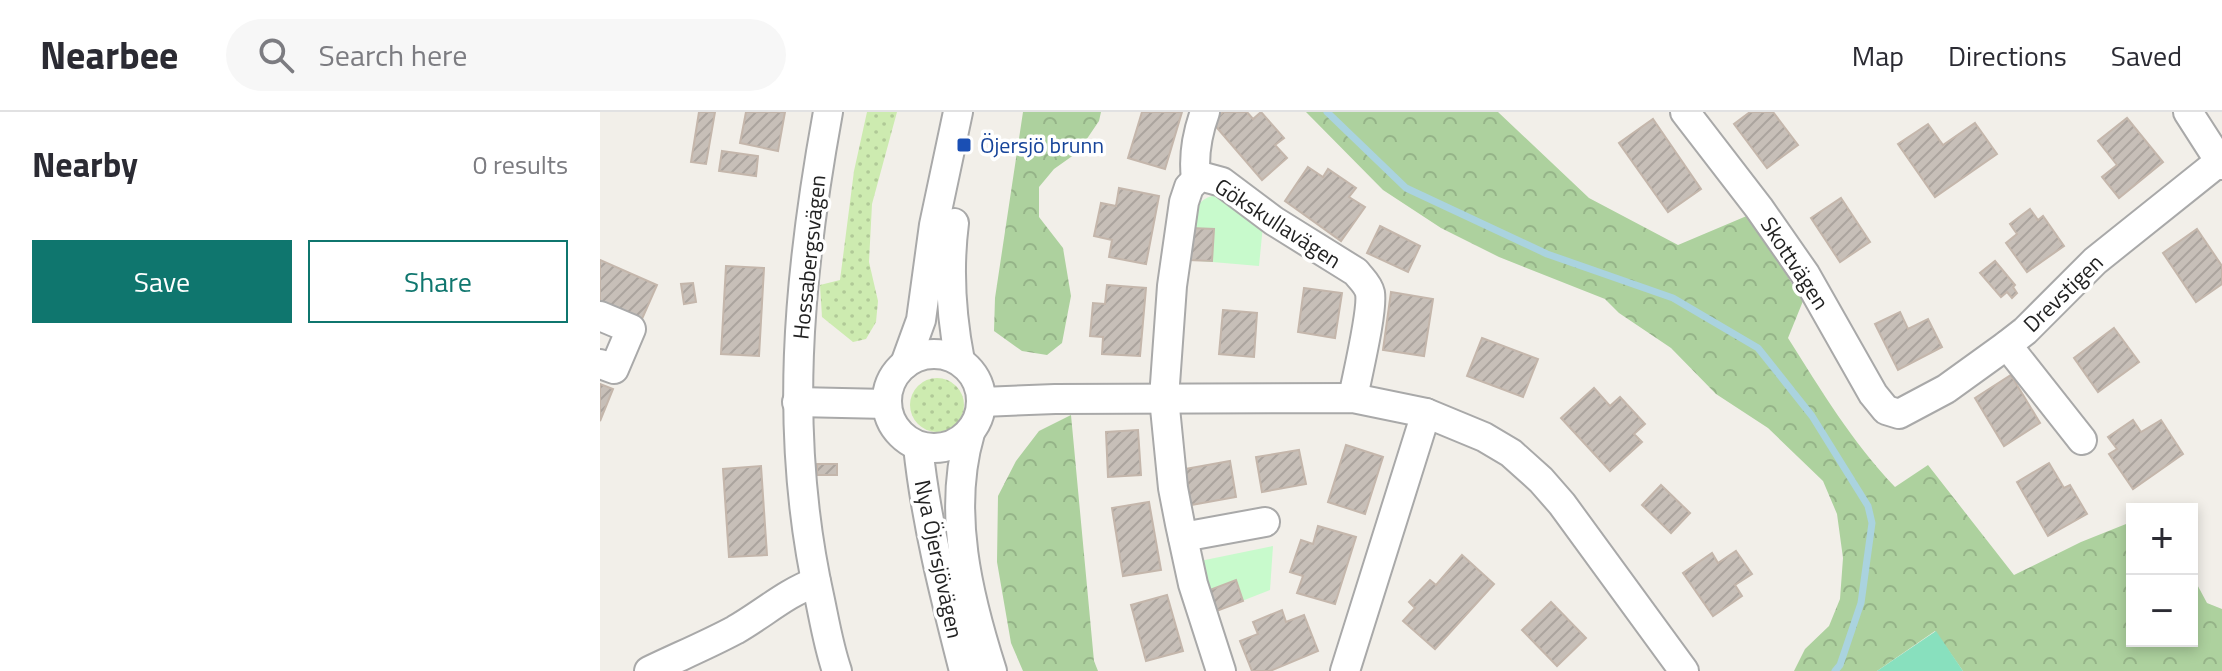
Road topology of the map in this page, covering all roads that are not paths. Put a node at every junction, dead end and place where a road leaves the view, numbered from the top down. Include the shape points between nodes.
1 (828, 112) edge
2 (958, 112) edge
3 (972, 112) edge
4 (1205, 112) edge
5 (1685, 112) edge
6 (2188, 112) edge
7 (2221, 163) edge
8 (1196, 179) junction
9 (600, 316) edge
10 (2007, 345) junction
11 (960, 361) junction
12 (600, 364) edge
13 (905, 364) junction
14 (1164, 398) junction
15 (1353, 398) junction
16 (797, 402) junction
17 (982, 402) junction
18 (887, 404) junction
19 (1426, 413) junction
20 (1899, 414) joint
21 (970, 433) junction
22 (2082, 440) dead end
23 (918, 446) junction
24 (1265, 522) dead end
25 (1183, 537) junction
26 (816, 582) junction
27 (649, 671) edge
28 (837, 671) edge
29 (964, 671) edge
30 (992, 671) edge
31 (1221, 671) edge
32 (1345, 671) edge
33 (1684, 671) edge

1 - 16 street, Hossabergsvägen via 811,211
2 - 13 street via 921,320
3 - 11 street via 949,256
4 - 8 street via 1194,160
5 - 20 street, Skottvägen via 1805,274 1873,394 1886,410
6 - 7 street
7 - 10 street, Drevstigen via 2095,261
8 - 14 street, Gökskullavägen via 1184,202
8 - 15 street, Gökskullavägen via 1222,182 1366,283 1368,314
9 - 12 street via 631,329 614,369
10 - 20 street, Drevstigen via 1946,389
10 - 22 street
11 - 13 street via 927,354
11 - 17 street via 974,375
13 - 18 street via 889,386
14 - 15 street
14 - 17 street
14 - 25 street, Gökskullavägen
15 - 19 street
16 - 18 street
16 - 26 street, Hossabergsvägen via 804,512
17 - 21 street, Nya Öjersjövägen
18 - 23 street via 896,430
19 - 32 street
19 - 33 street via 1484,437 1541,480
21 - 23 street, Nya Öjersjövägen via 946,447
21 - 30 street, Nya Öjersjövägen via 960,508 965,564
23 - 29 street, Nya Öjersjövägen via 937,565
24 - 25 street
25 - 31 street, Gökskullavägen
26 - 27 street
26 - 28 street, Hossabergsvägen

